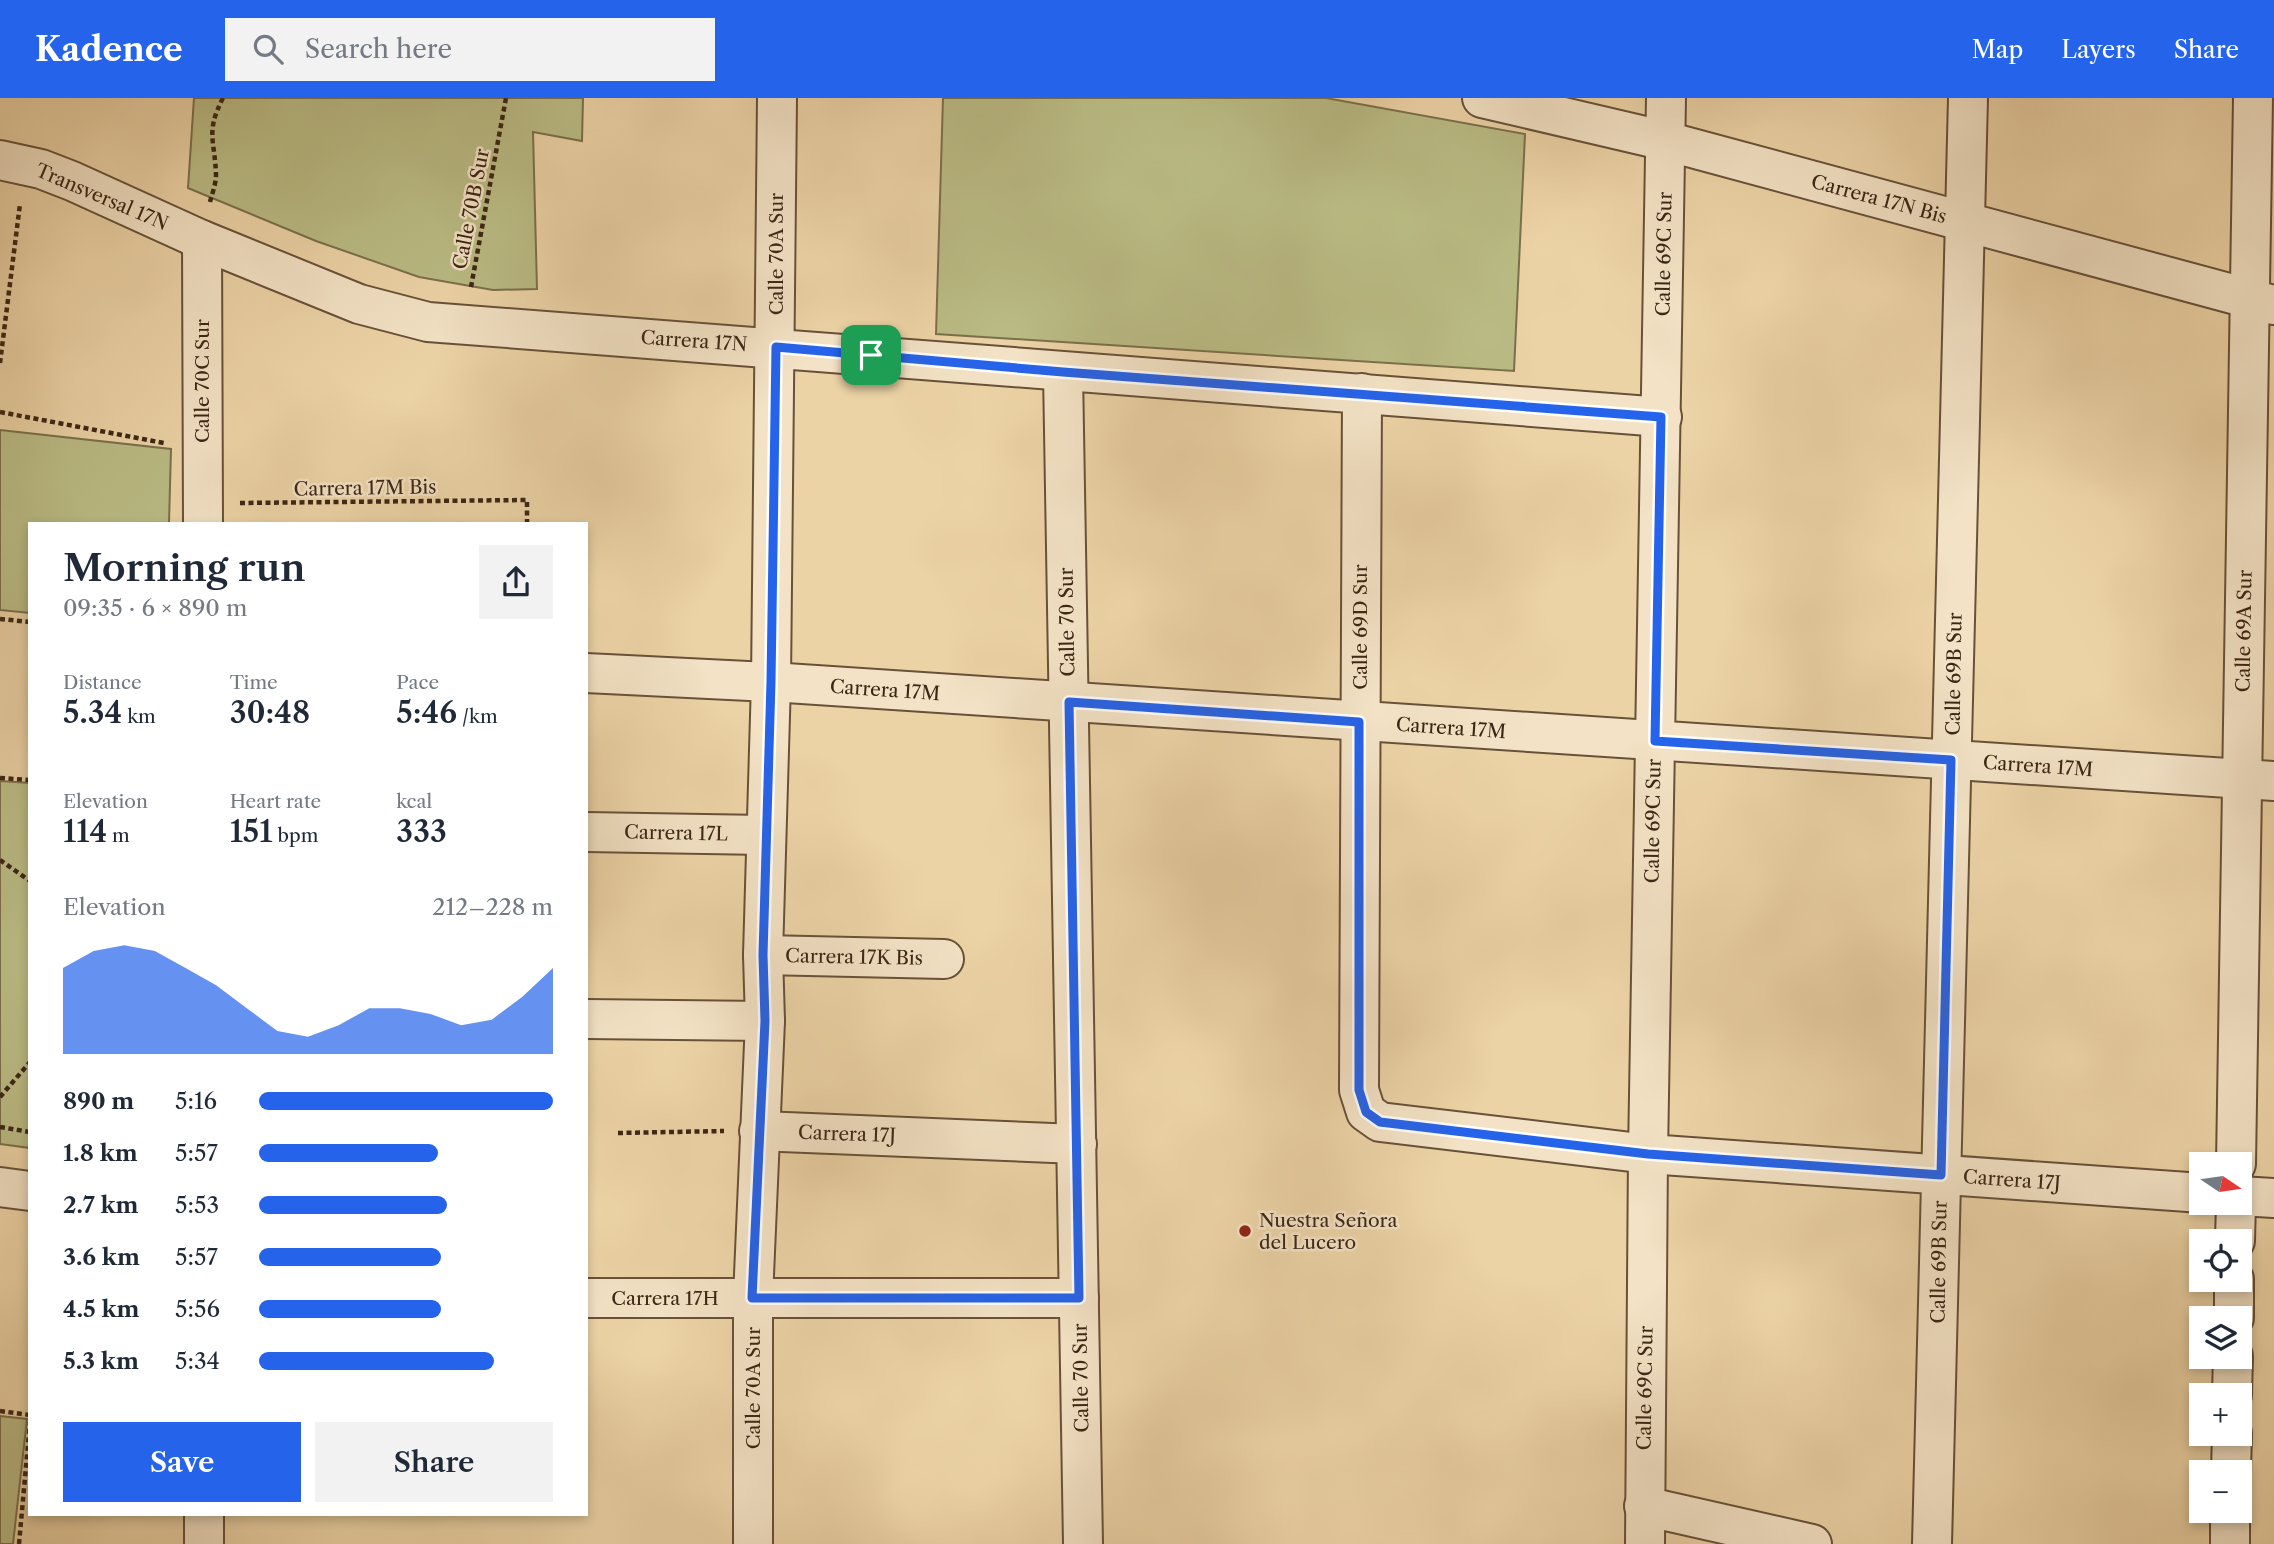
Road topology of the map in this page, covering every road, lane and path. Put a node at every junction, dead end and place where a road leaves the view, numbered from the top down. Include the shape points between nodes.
1 (223, 98) edge
2 (506, 98) edge
3 (777, 98) edge
4 (1482, 98) edge
5 (1666, 98) edge
6 (1968, 98) edge
7 (2253, 98) edge
8 (1666, 141) junction
9 (13, 162) edge
10 (1964, 223) junction
11 (202, 240) junction
12 (2262, 302) edge
13 (464, 326) junction
14 (776, 347) junction
15 (0, 363) edge
16 (1063, 372) junction
17 (1362, 393) junction
18 (0, 412) edge
19 (1661, 417) junction
20 (202, 452) junction
21 (203, 513) edge
22 (527, 522) edge
23 (0, 619) edge
24 (28, 622) edge
25 (588, 673) edge
26 (771, 682) junction
27 (1069, 702) junction
28 (1359, 722) junction
29 (1655, 741) junction
30 (1951, 760) junction
31 (0, 778) edge
32 (28, 780) edge
33 (2258, 780) edge
34 (588, 832) edge
35 (766, 835) junction
36 (0, 860) edge
37 (28, 880) edge
38 (763, 955) junction
39 (944, 959) dead end
40 (588, 1019) edge
41 (765, 1021) junction
42 (28, 1064) edge
43 (0, 1097) edge
44 (1366, 1112) joint
45 (0, 1127) edge
46 (760, 1131) junction
47 (28, 1132) edge
48 (618, 1133) dead end
49 (1077, 1144) junction
50 (2237, 1152) edge
51 (1648, 1154) junction
52 (1941, 1175) junction
53 (0, 1187) edge
54 (28, 1191) edge
55 (2189, 1192) edge
56 (2252, 1197) edge
57 (2274, 1198) edge
58 (588, 1298) edge
59 (752, 1298) junction
60 (1079, 1298) junction
61 (0, 1411) edge
62 (28, 1415) edge
63 (28, 1444) edge
64 (1644, 1506) junction
65 (204, 1516) edge
66 (2230, 1523) edge
67 (19, 1544) edge
68 (204, 1544) edge
69 (753, 1544) edge
70 (1083, 1544) edge
71 (1645, 1544) edge
72 (1812, 1544) edge
73 (1932, 1544) edge
74 (2230, 1544) edge

1 - 11 path via 211,135 216,177
2 - 13 path, Calle 70B Sur
3 - 14 street, Calle 70A Sur
4 - 8 street, Carrera 17N Bis
5 - 8 street, Calle 69C Sur
6 - 10 street, Calle 69B Sur
7 - 12 street, Calle 69A Sur
8 - 10 street, Carrera 17N Bis
8 - 19 street, Calle 69C Sur
9 - 11 street, Transversal 17N via 72,181
9 - 15 path
10 - 12 street, Carrera 17N Bis
10 - 30 street, Calle 69B Sur
11 - 13 street, Carrera 17N via 359,304
11 - 20 street, Calle 70C Sur
12 - 33 street, Calle 69A Sur
13 - 14 street, Carrera 17N
14 - 16 street, Carrera 17N
14 - 26 street, Calle 70A Sur
16 - 17 street, Carrera 17N
16 - 27 street, Calle 70 Sur
17 - 19 street, Carrera 17N
17 - 28 street, Calle 69D Sur
18 - 20 path
19 - 29 street, Calle 69C Sur
20 - 21 street, Calle 70C Sur
21 - 22 path, Carrera 17M Bis via 527,500
23 - 24 path
25 - 26 street, Carrera 17M
26 - 27 street, Carrera 17M
26 - 35 street, Calle 70A Sur
27 - 28 street, Carrera 17M
27 - 49 street, Calle 70 Sur
28 - 29 street, Carrera 17M
28 - 44 street, Calle 69D Sur via 1359,1090
29 - 30 street, Carrera 17M
29 - 51 street, Calle 69C Sur
30 - 33 street, Carrera 17M
30 - 52 street, Calle 69B Sur
31 - 32 path
33 - 50 street, Calle 69A Sur
34 - 35 street, Carrera 17L
35 - 38 street, Calle 70A Sur
36 - 37 path
38 - 39 street, Carrera 17K Bis
38 - 41 street, Calle 70A Sur
40 - 41 street
41 - 46 street, Calle 70A Sur
42 - 43 path
44 - 51 street, Carrera 17J via 1380,1122
45 - 47 path
46 - 48 path
46 - 49 street, Carrera 17J
46 - 59 street, Calle 70A Sur
49 - 60 street, Calle 70 Sur
51 - 52 street, Carrera 17J
51 - 64 street, Calle 69C Sur
52 - 55 street, Carrera 17J
52 - 73 street, Calle 69B Sur
53 - 54 street
56 - 57 street
58 - 59 street, Carrera 17H
59 - 60 street, Carrera 17H
59 - 69 street, Calle 70A Sur
60 - 70 street, Calle 70 Sur
61 - 62 path
63 - 67 path
64 - 71 street, Calle 69C Sur
64 - 72 street
65 - 68 street
66 - 74 street

